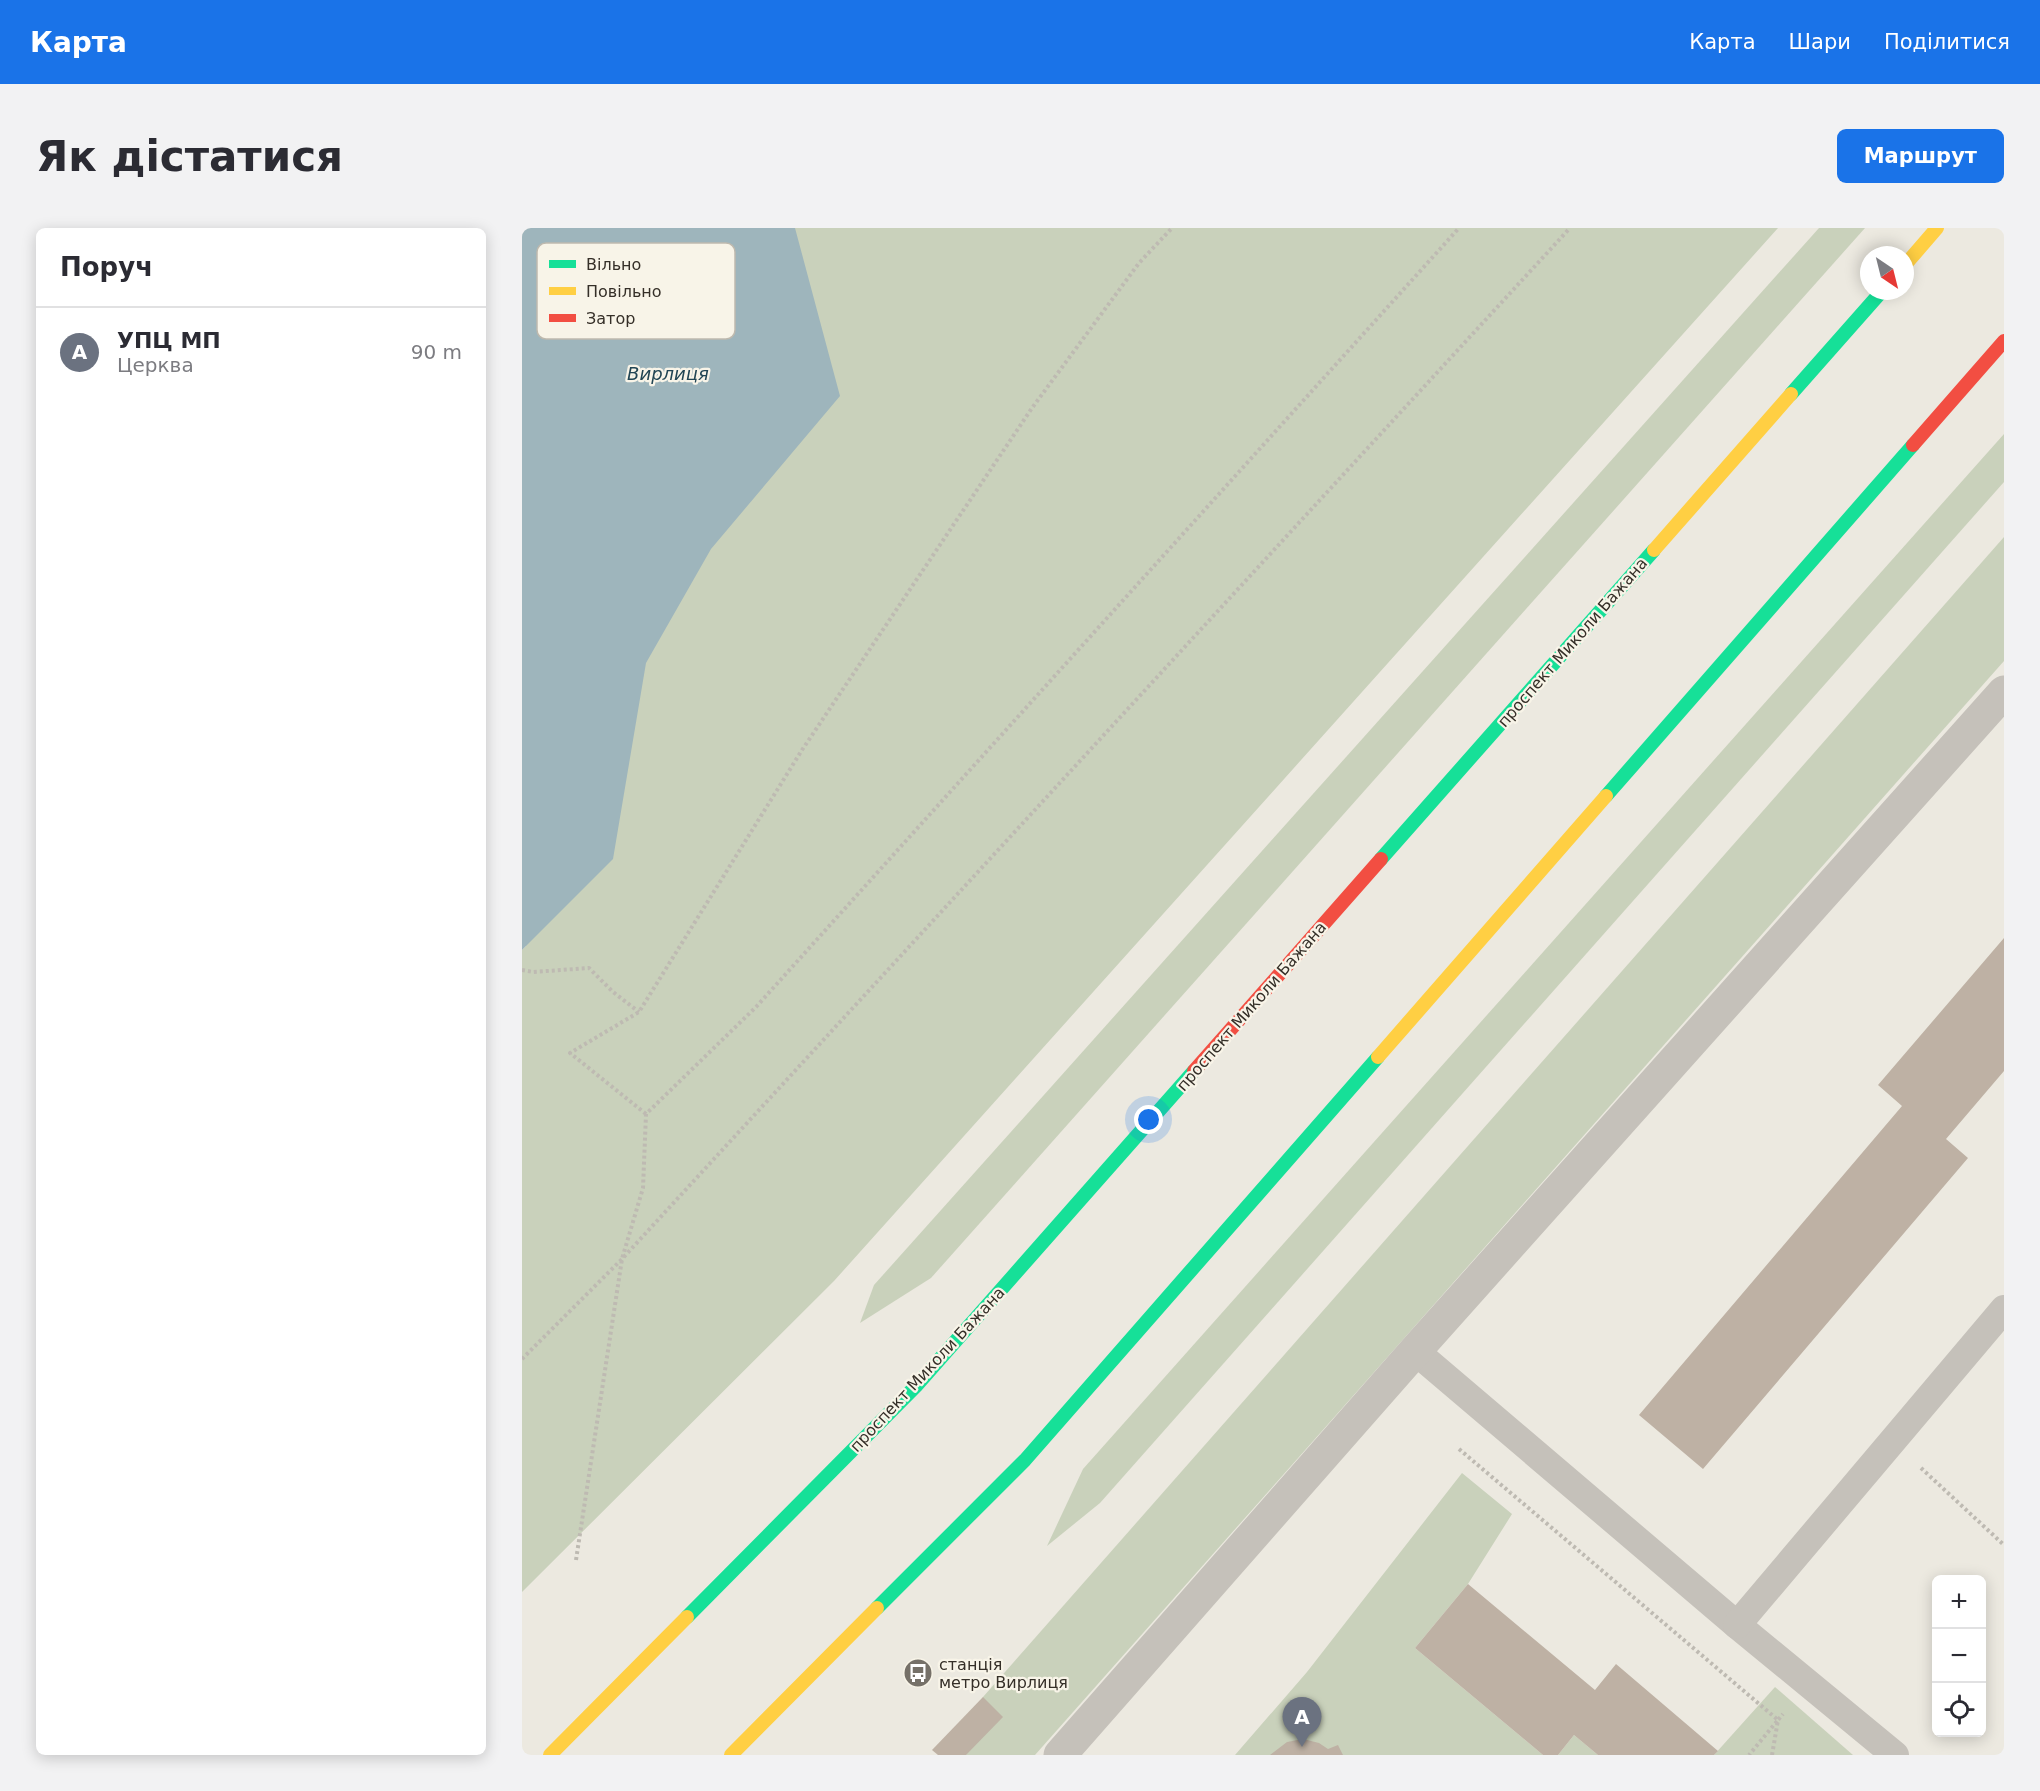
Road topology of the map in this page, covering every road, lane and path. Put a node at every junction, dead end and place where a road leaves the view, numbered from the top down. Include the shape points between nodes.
1 (1172, 228) edge
2 (1459, 228) edge
3 (1570, 228) edge
4 (1937, 228) edge
5 (1914, 255) edge
6 (1874, 300) edge
7 (2004, 341) edge
8 (2004, 692) edge
9 (522, 970) edge
10 (639, 1012) junction
11 (646, 1114) junction
12 (622, 1259) junction
13 (2004, 1309) edge
14 (1415, 1351) junction
15 (522, 1359) edge
16 (1893, 1442) junction
17 (1458, 1449) dead end
18 (2004, 1545) edge
19 (576, 1560) dead end
20 (1737, 1625) junction
21 (1778, 1720) junction
22 (549, 1755) edge
23 (731, 1755) edge
24 (1060, 1755) edge
25 (1749, 1755) edge
26 (1772, 1755) edge
27 (1895, 1755) edge

1 - 10 path via 1138,262 1032,408 802,750
2 - 11 path via 756,1007
3 - 12 path
4 - 5 highway
6 - 22 highway, проспект Миколи Бажана via 916,1386
7 - 23 highway via 1025,1460
8 - 14 street
9 - 10 path via 588,968
10 - 11 path via 570,1053
11 - 12 path via 643,1188
12 - 15 path
12 - 19 path
13 - 16 lane
14 - 20 lane
14 - 24 street
16 - 18 path
16 - 20 lane
17 - 21 path
20 - 27 lane
21 - 25 path
21 - 26 path

